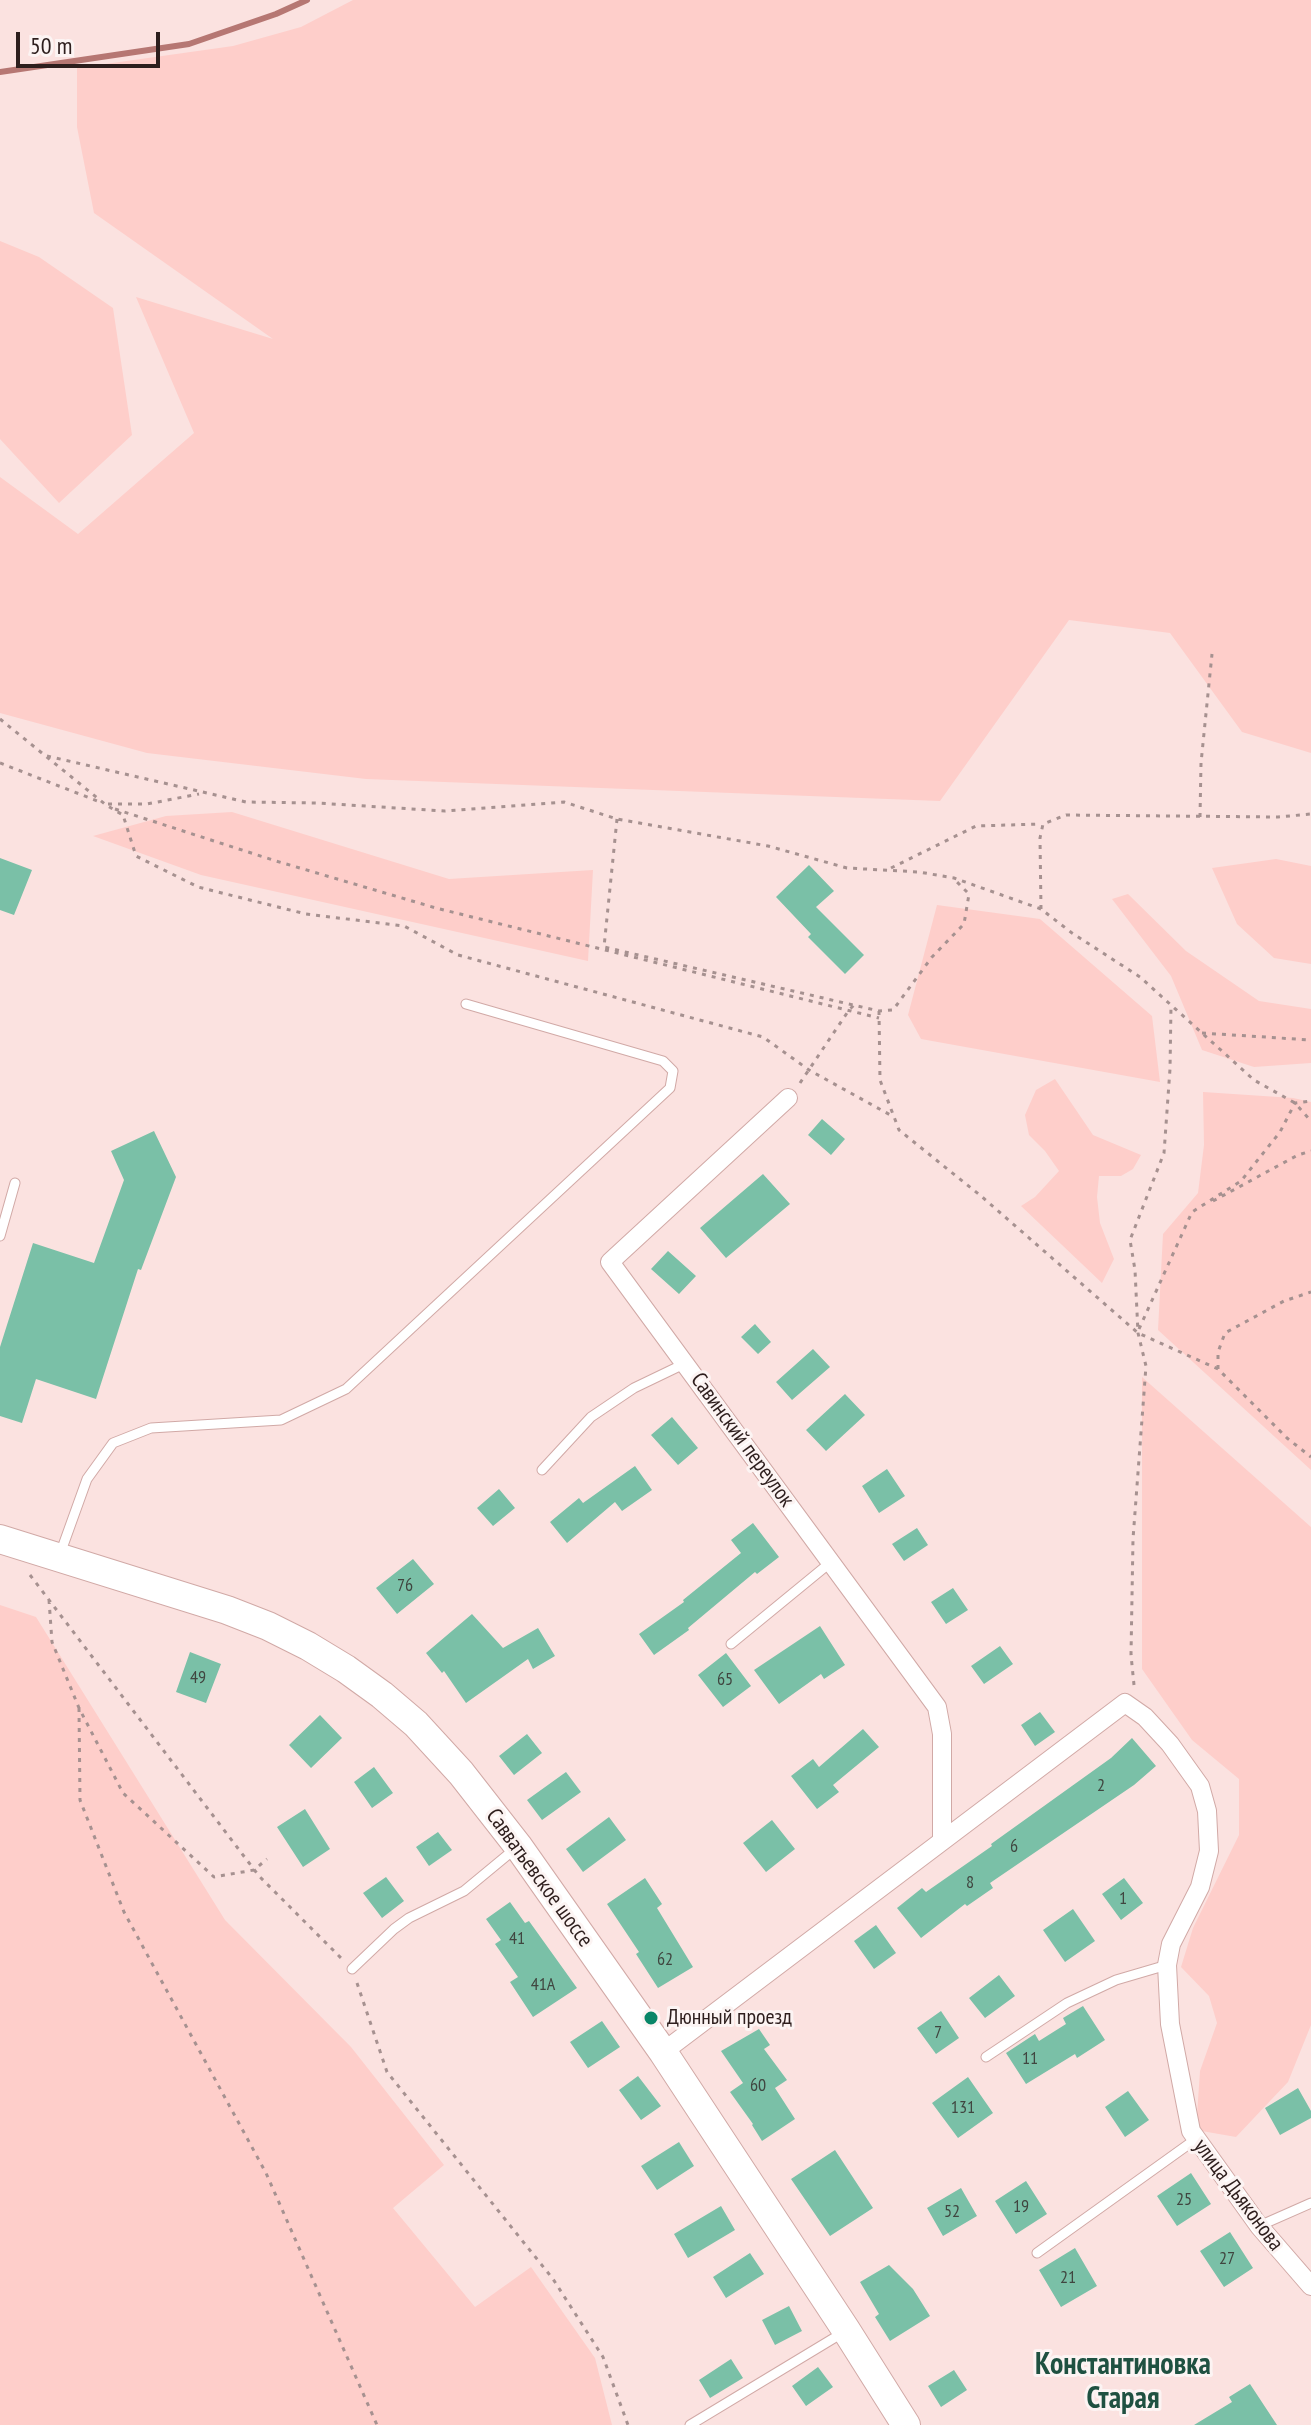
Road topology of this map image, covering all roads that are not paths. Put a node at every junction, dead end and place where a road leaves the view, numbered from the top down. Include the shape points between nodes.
1 (466, 1004) dead end
2 (788, 1098) road end
3 (15, 1183) dead end
4 (0, 1236) edge
5 (686, 1363) junction
6 (542, 1470) dead end
7 (2, 1539) edge
8 (59, 1557) junction
9 (831, 1562) junction
10 (731, 1644) dead end
11 (942, 1839) junction
12 (518, 1846) junction
13 (1167, 1965) junction
14 (352, 1969) road end
15 (663, 2052) junction
16 (986, 2057) dead end
17 (1196, 2139) junction
18 (1311, 2203) edge
19 (1259, 2226) junction
20 (1037, 2253) dead end
21 (1311, 2286) edge
22 (846, 2330) junction
23 (690, 2425) edge
24 (906, 2425) edge

1 - 8 lane via 663,1061 673,1071 670,1088 346,1389 281,1420 151,1428 113,1443 87,1479
2 - 5 street, Савинский переулок via 610,1262
3 - 4 lane
5 - 6 lane via 591,1417
5 - 9 street, Савинский переулок
7 - 8 main road, Савватьевское шоссе
8 - 12 main road, Савватьевское шоссе via 247,1618 337,1663 432,1740
9 - 10 lane
9 - 11 street, Савинский переулок via 937,1707
11 - 13 street, улица Дьяконова via 1125,1703 1170,1744 1200,1786 1207,1811 1209,1851 1200,1887 1171,1944
11 - 15 street
12 - 14 lane via 464,1891 394,1929
12 - 15 main road, Савватьевское шоссе
13 - 16 lane via 1116,1980 1067,2003
13 - 17 street, улица Дьяконова via 1170,2024
15 - 22 main road, Савватьевское шоссе
17 - 19 street, улица Дьяконова
17 - 20 lane
18 - 19 lane
19 - 21 street, улица Дьяконова
22 - 23 lane
22 - 24 main road, Савватьевское шоссе

